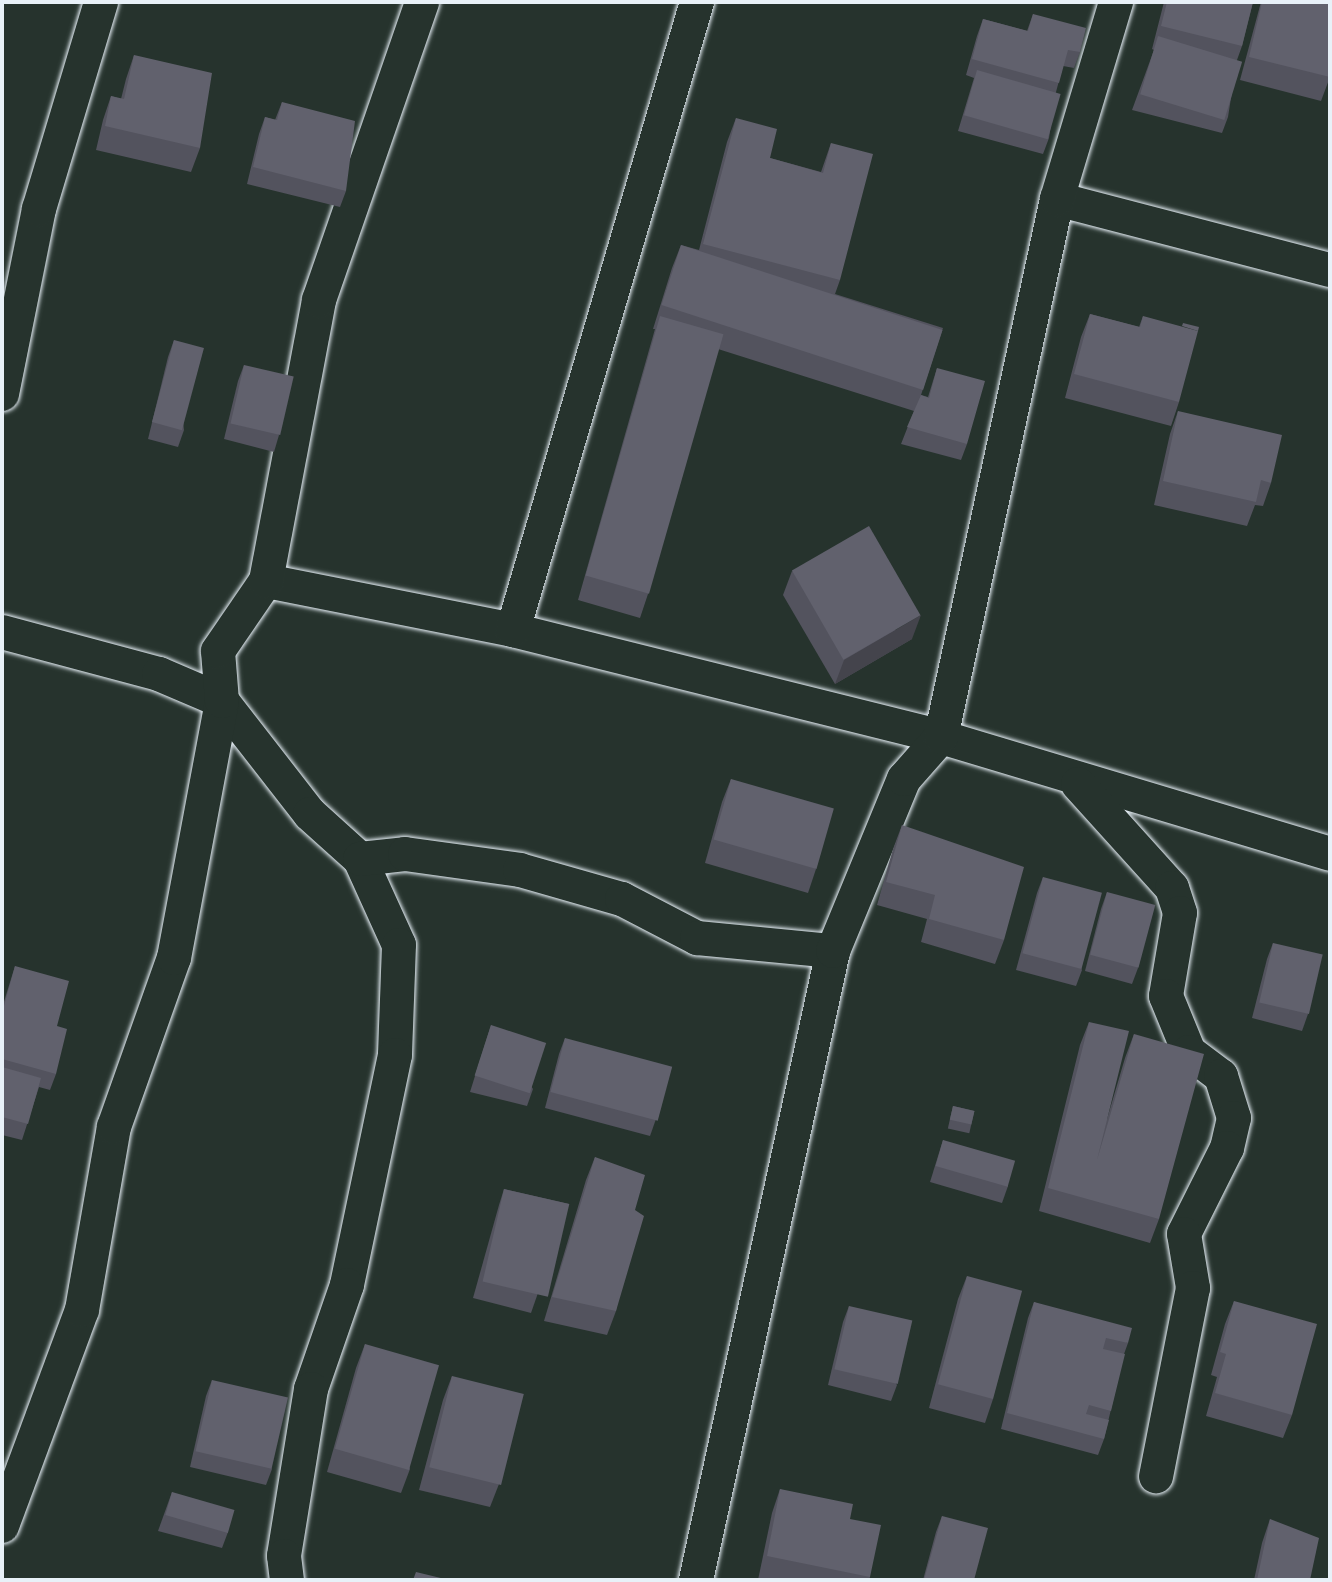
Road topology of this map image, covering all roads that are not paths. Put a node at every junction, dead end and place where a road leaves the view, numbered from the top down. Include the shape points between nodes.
1 (101, 2) edge
2 (422, 2) edge
3 (697, 2) edge
4 (1116, 2) edge
5 (1057, 199) junction
6 (1330, 270) edge
7 (2, 394) edge
8 (266, 581) junction
9 (513, 630) junction
10 (2, 632) edge
11 (222, 701) junction
12 (941, 737) junction
13 (1078, 784) junction
14 (1330, 854) edge
15 (360, 859) junction
16 (833, 951) junction
17 (1156, 1476) dead end
18 (2, 1526) edge
19 (287, 1580) edge
20 (696, 1580) edge

1 - 7 street via 39,209
2 - 8 street via 319,300
3 - 9 street
4 - 5 street
5 - 6 street
5 - 12 street
8 - 9 street
8 - 11 street via 218,651
9 - 12 street
10 - 11 street via 159,674
11 - 15 street via 310,814
11 - 18 street via 174,958 114,1127 82,1310
12 - 13 street
12 - 16 street via 904,779
13 - 14 street
13 - 17 street via 1172,888 1180,913 1166,996 1189,1052 1221,1076 1234,1118 1227,1148 1184,1234 1193,1288
15 - 16 street via 405,854 520,870 622,899 697,938
15 - 19 street via 399,945 395,1055 347,1285 311,1389 284,1556
16 - 20 street

